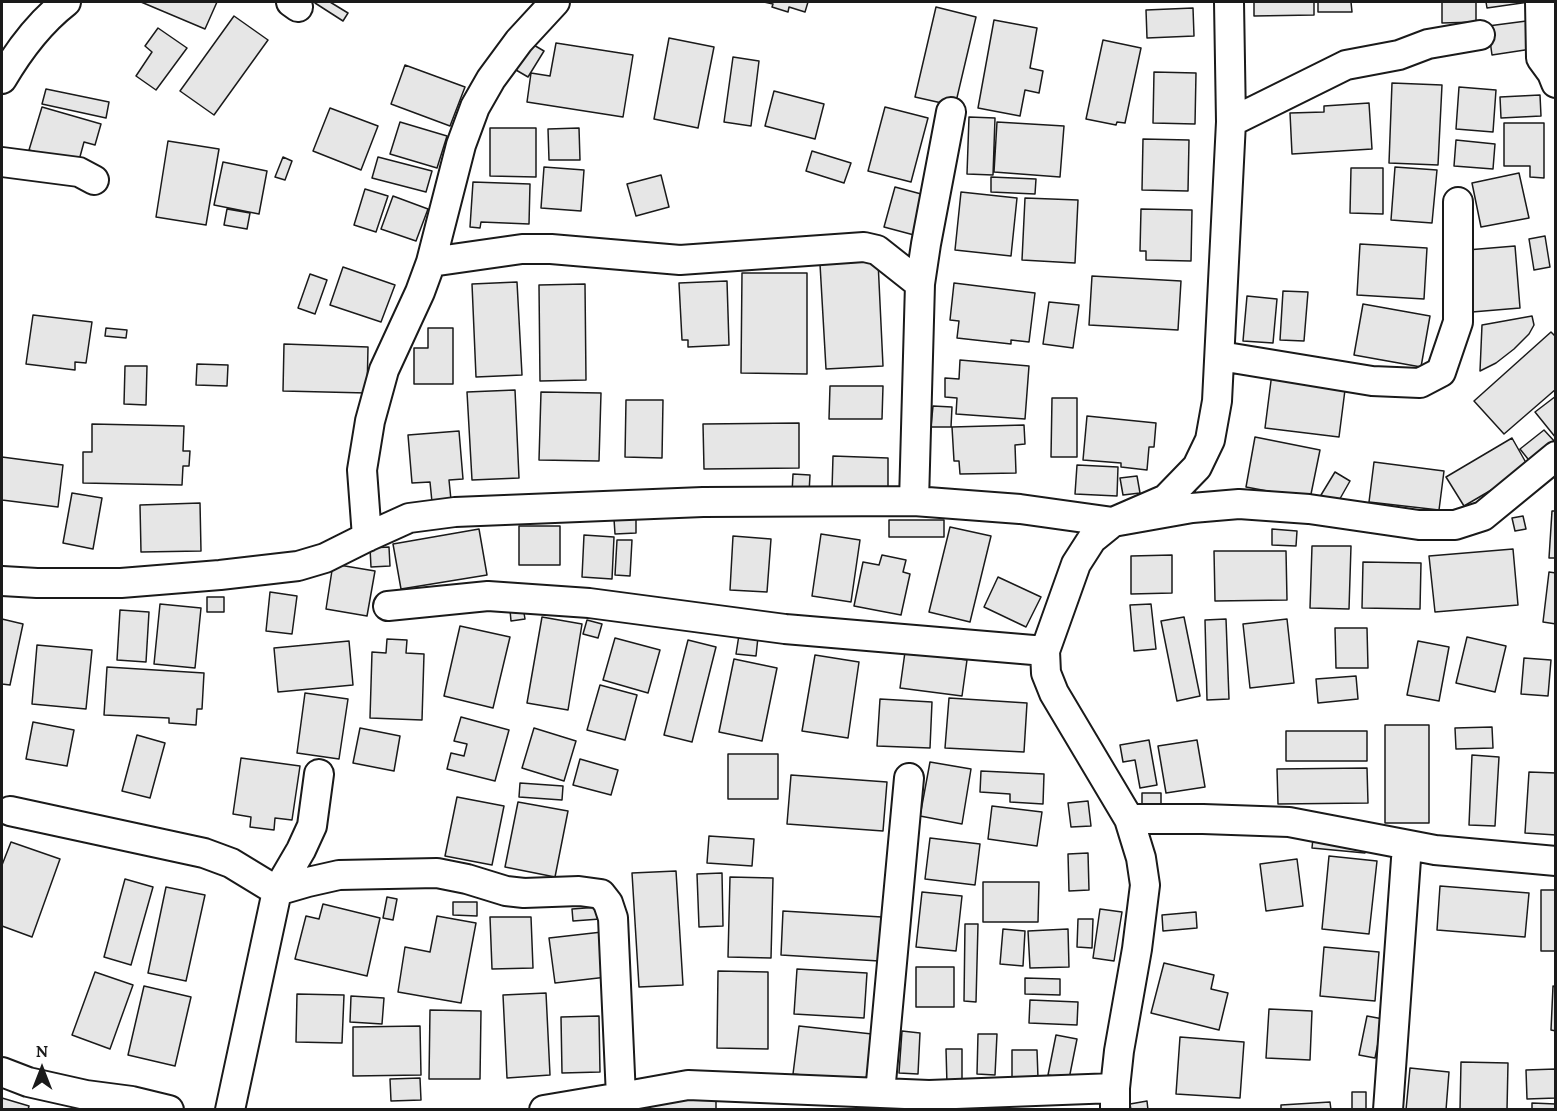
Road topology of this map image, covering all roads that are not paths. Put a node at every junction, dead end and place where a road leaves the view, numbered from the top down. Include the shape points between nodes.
1 (66, 2) edge
2 (555, 2) edge
3 (1229, 2) edge
4 (1540, 2) edge
5 (1480, 35) dead end
6 (2, 79) edge
7 (1556, 83) edge
8 (951, 112) dead end
9 (1231, 122) junction
10 (2, 162) edge
11 (94, 180) dead end
12 (1458, 202) dead end
13 (431, 262) junction
14 (920, 284) junction
15 (1220, 356) junction
16 (1556, 456) edge
17 (914, 501) junction
18 (1113, 522) junction
19 (367, 537) junction
20 (2, 581) edge
21 (388, 606) dead end
22 (1045, 651) junction
23 (319, 774) dead end
24 (909, 777) dead end
25 (10, 811) dead end
26 (1128, 819) junction
27 (1407, 845) junction
28 (1556, 861) edge
29 (277, 891) junction
30 (2, 1072) edge
31 (880, 1093) junction
32 (1115, 1099) edge
33 (620, 1103) edge
34 (131, 1105) edge
35 (170, 1110) edge
36 (230, 1110) edge
37 (544, 1110) edge
38 (1388, 1110) edge

1 - 6 street via 23,44
2 - 13 street via 519,41 475,107
3 - 9 street
4 - 7 street via 1541,58
5 - 9 street via 1346,65
8 - 14 street
9 - 15 street
10 - 11 street via 79,172
12 - 15 street via 1458,322 1441,372 1420,383 1372,381
13 - 14 street via 522,249 680,260 864,247 877,250
13 - 19 street via 384,370 370,421 362,470
14 - 17 street
15 - 18 street via 1210,440 1197,467 1166,499
16 - 18 street via 1483,516 1455,525 1419,525 1309,509 1239,504
17 - 18 street via 1020,509
17 - 19 street via 703,502 455,512 409,518
18 - 22 street via 1092,539 1076,564
19 - 20 street via 325,558 298,566 121,583
21 - 22 street via 488,596 589,603 785,629
22 - 26 street via 1046,673 1054,693
23 - 29 street via 312,826
24 - 31 street
25 - 29 street via 204,853 231,863
26 - 27 street via 1288,822
26 - 32 street via 1145,885
27 - 28 street
27 - 38 street
29 - 33 street via 339,875 437,873 506,891 601,894 613,918
29 - 36 street
30 - 34 street via 28,1082
31 - 32 street
31 - 33 street via 688,1085
33 - 37 street
34 - 35 street

